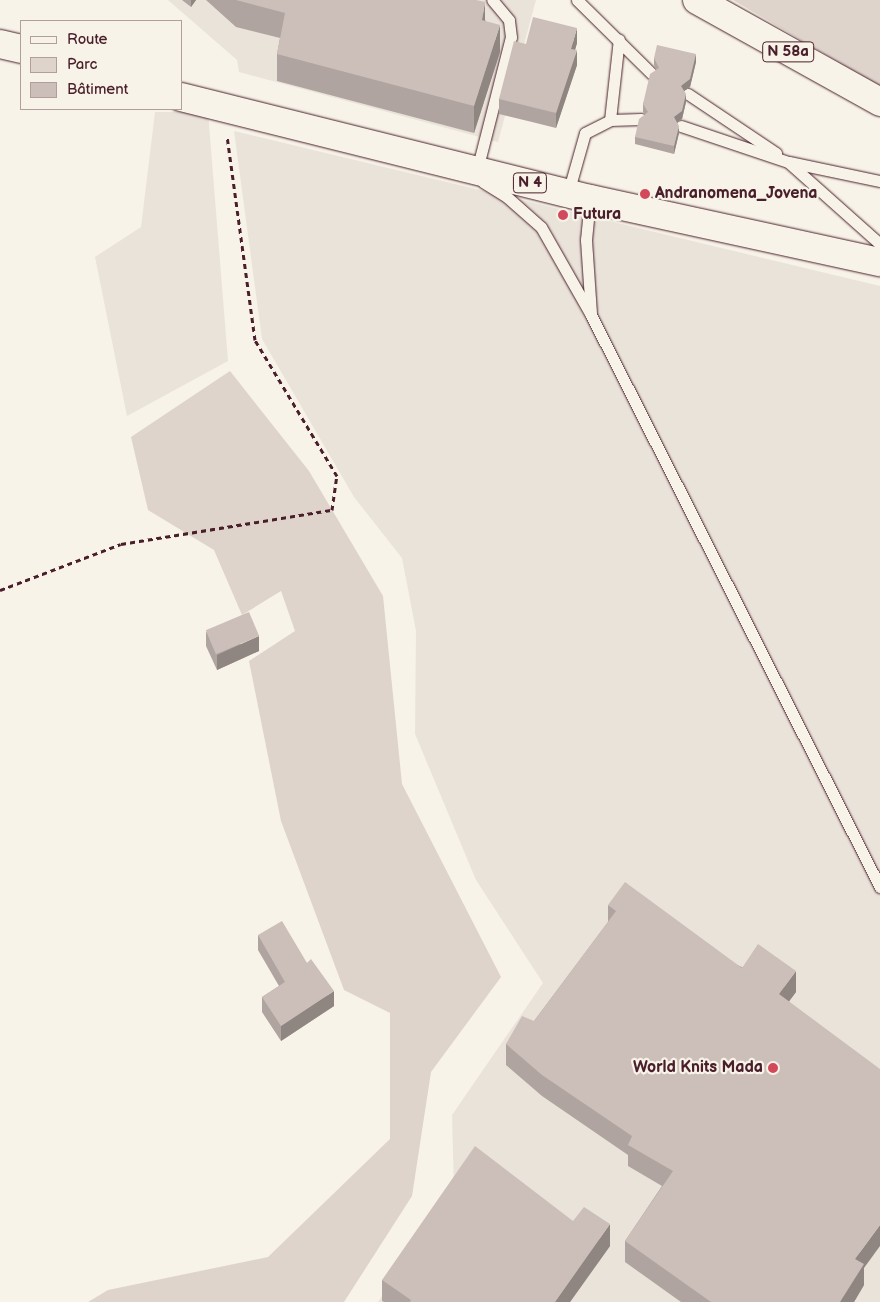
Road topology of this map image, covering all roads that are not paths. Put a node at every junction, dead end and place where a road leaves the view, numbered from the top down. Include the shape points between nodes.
1 (492, 0) edge
2 (578, 0) edge
3 (696, 0) edge
4 (618, 39) junction
5 (0, 44) edge
6 (20, 49) edge
7 (652, 74) edge
8 (688, 94) edge
9 (182, 97) edge
10 (880, 102) edge
11 (641, 119) edge
12 (610, 120) junction
13 (681, 126) edge
14 (450, 162) junction
15 (788, 162) junction
16 (476, 170) junction
17 (880, 181) edge
18 (579, 196) junction
19 (880, 244) edge
20 (880, 262) edge
21 (591, 315) junction
22 (880, 887) edge

1 - 16 lane via 509,20 511,37
2 - 4 lane
3 - 10 main road, N 58a
4 - 7 lane
4 - 12 lane
5 - 6 main road
8 - 15 lane
9 - 14 main road, N 4
11 - 12 lane
12 - 18 lane via 585,133
13 - 15 lane
14 - 16 main road, N 4
14 - 21 lane via 507,197 541,227
15 - 17 lane
15 - 19 lane
16 - 18 main road, N 4
18 - 20 main road, N 4
18 - 21 lane via 586,240
21 - 22 lane

